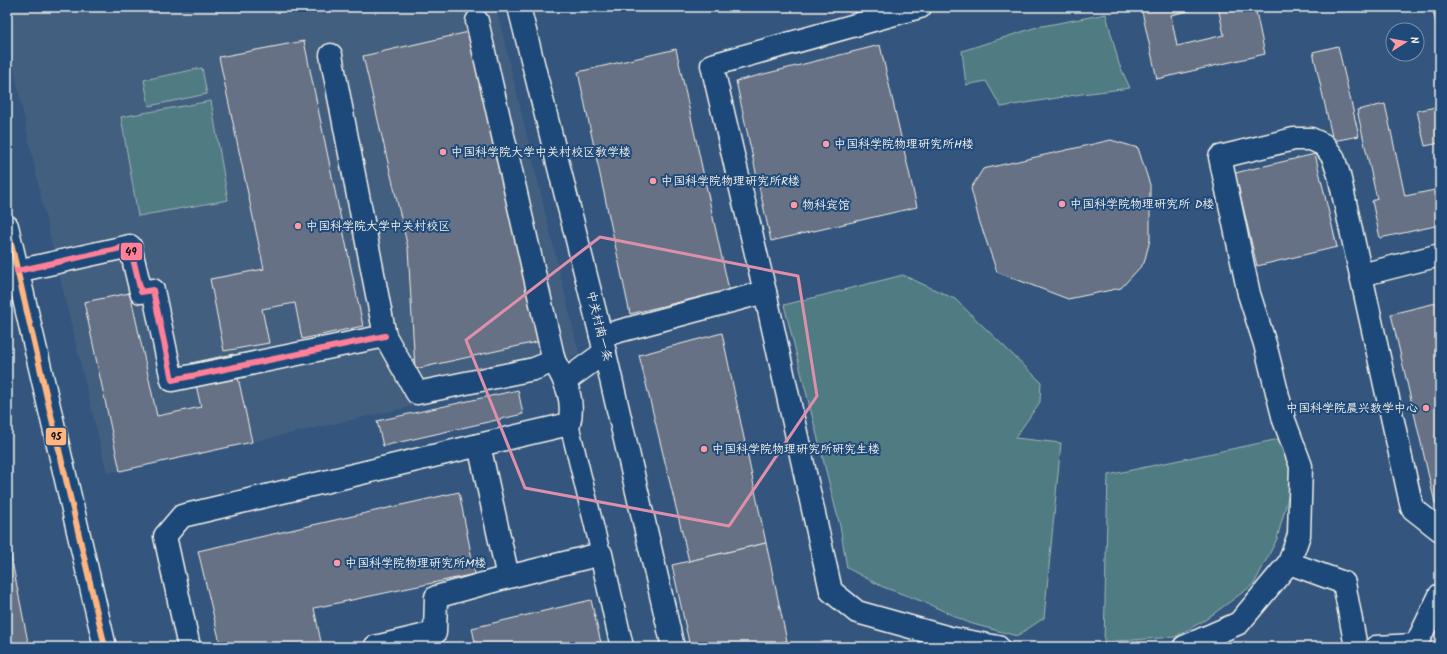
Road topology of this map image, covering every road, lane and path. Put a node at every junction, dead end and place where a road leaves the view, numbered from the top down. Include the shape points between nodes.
1 (519, 7) edge
2 (920, 7) edge
3 (477, 21) dead end
4 (330, 54) dead end
5 (7, 226) edge
6 (1440, 255) edge
7 (17, 271) junction
8 (1361, 275) junction
9 (765, 292) junction
10 (385, 336) junction
11 (603, 344) junction
12 (554, 361) junction
13 (566, 381) junction
14 (569, 424) junction
15 (479, 445) junction
16 (1440, 530) edge
17 (601, 554) junction
18 (1289, 563) junction
19 (508, 577) junction
20 (1440, 595) edge
21 (1239, 623) junction
22 (437, 640) edge
23 (984, 646) edge
24 (1415, 646) edge
25 (105, 647) edge
26 (189, 647) edge
27 (375, 647) edge
28 (622, 647) edge
29 (673, 647) edge
30 (1184, 647) edge
31 (1224, 647) edge
32 (1356, 647) edge
33 (1376, 647) edge

1 - 11 street, 中关村南一条
2 - 9 street via 712,65
3 - 12 street
4 - 10 street
5 - 7 street
6 - 8 street
7 - 10 street via 130,246 141,292 154,290 172,380
7 - 25 street
8 - 16 street via 1412,508
8 - 18 street via 1339,175 1333,157 1324,145 1311,140 1294,139 1220,157 1249,294 1265,344 1284,420 1301,466 1299,535
9 - 11 street
9 - 23 street via 831,591 858,612
10 - 12 street via 417,393 534,369
11 - 13 street
11 - 29 street, 中关村南一条
12 - 13 street
13 - 14 street via 572,406
14 - 15 street
14 - 17 street
15 - 19 street
15 - 26 street via 182,516 165,536
17 - 19 street
17 - 28 street
18 - 21 street
18 - 32 street via 1344,583
19 - 22 street via 436,597
20 - 24 street
21 - 30 street
21 - 31 street
22 - 27 street
24 - 33 street

